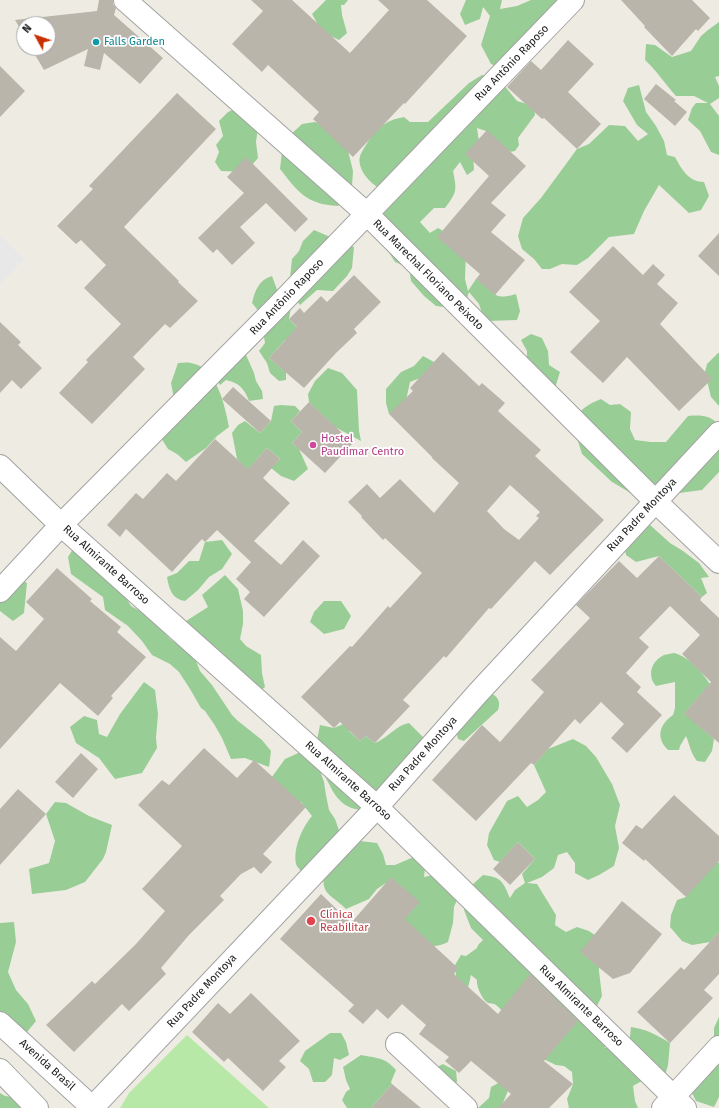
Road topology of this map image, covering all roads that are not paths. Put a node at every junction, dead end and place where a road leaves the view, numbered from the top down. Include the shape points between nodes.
1 (125, 0) edge
2 (573, 0) edge
3 (367, 214) junction
4 (719, 433) edge
5 (0, 466) edge
6 (655, 501) junction
7 (61, 525) junction
8 (719, 562) edge
9 (0, 591) edge
10 (377, 807) junction
11 (0, 1023) edge
12 (397, 1044) dead end
13 (719, 1047) edge
14 (0, 1070) edge
15 (674, 1104) edge
16 (37, 1108) edge
17 (93, 1108) edge
18 (466, 1108) edge

1 - 3 street, Rua Marechal Floriano Peixoto
2 - 3 street, Rua Antônio Raposo
3 - 6 street, Rua Marechal Floriano Peixoto
3 - 7 street, Rua Antônio Raposo
4 - 6 street, Rua Padre Montoya
5 - 7 street, Rua Almirante Barroso
6 - 8 street, Rua Marechal Floriano Peixoto
6 - 10 street, Rua Padre Montoya
7 - 9 street, Rua Antônio Raposo
7 - 10 street, Rua Almirante Barroso
10 - 15 street, Rua Almirante Barroso
10 - 17 street, Rua Padre Montoya
11 - 17 street, Avenida Brasil
12 - 18 street
13 - 15 street
14 - 16 street

